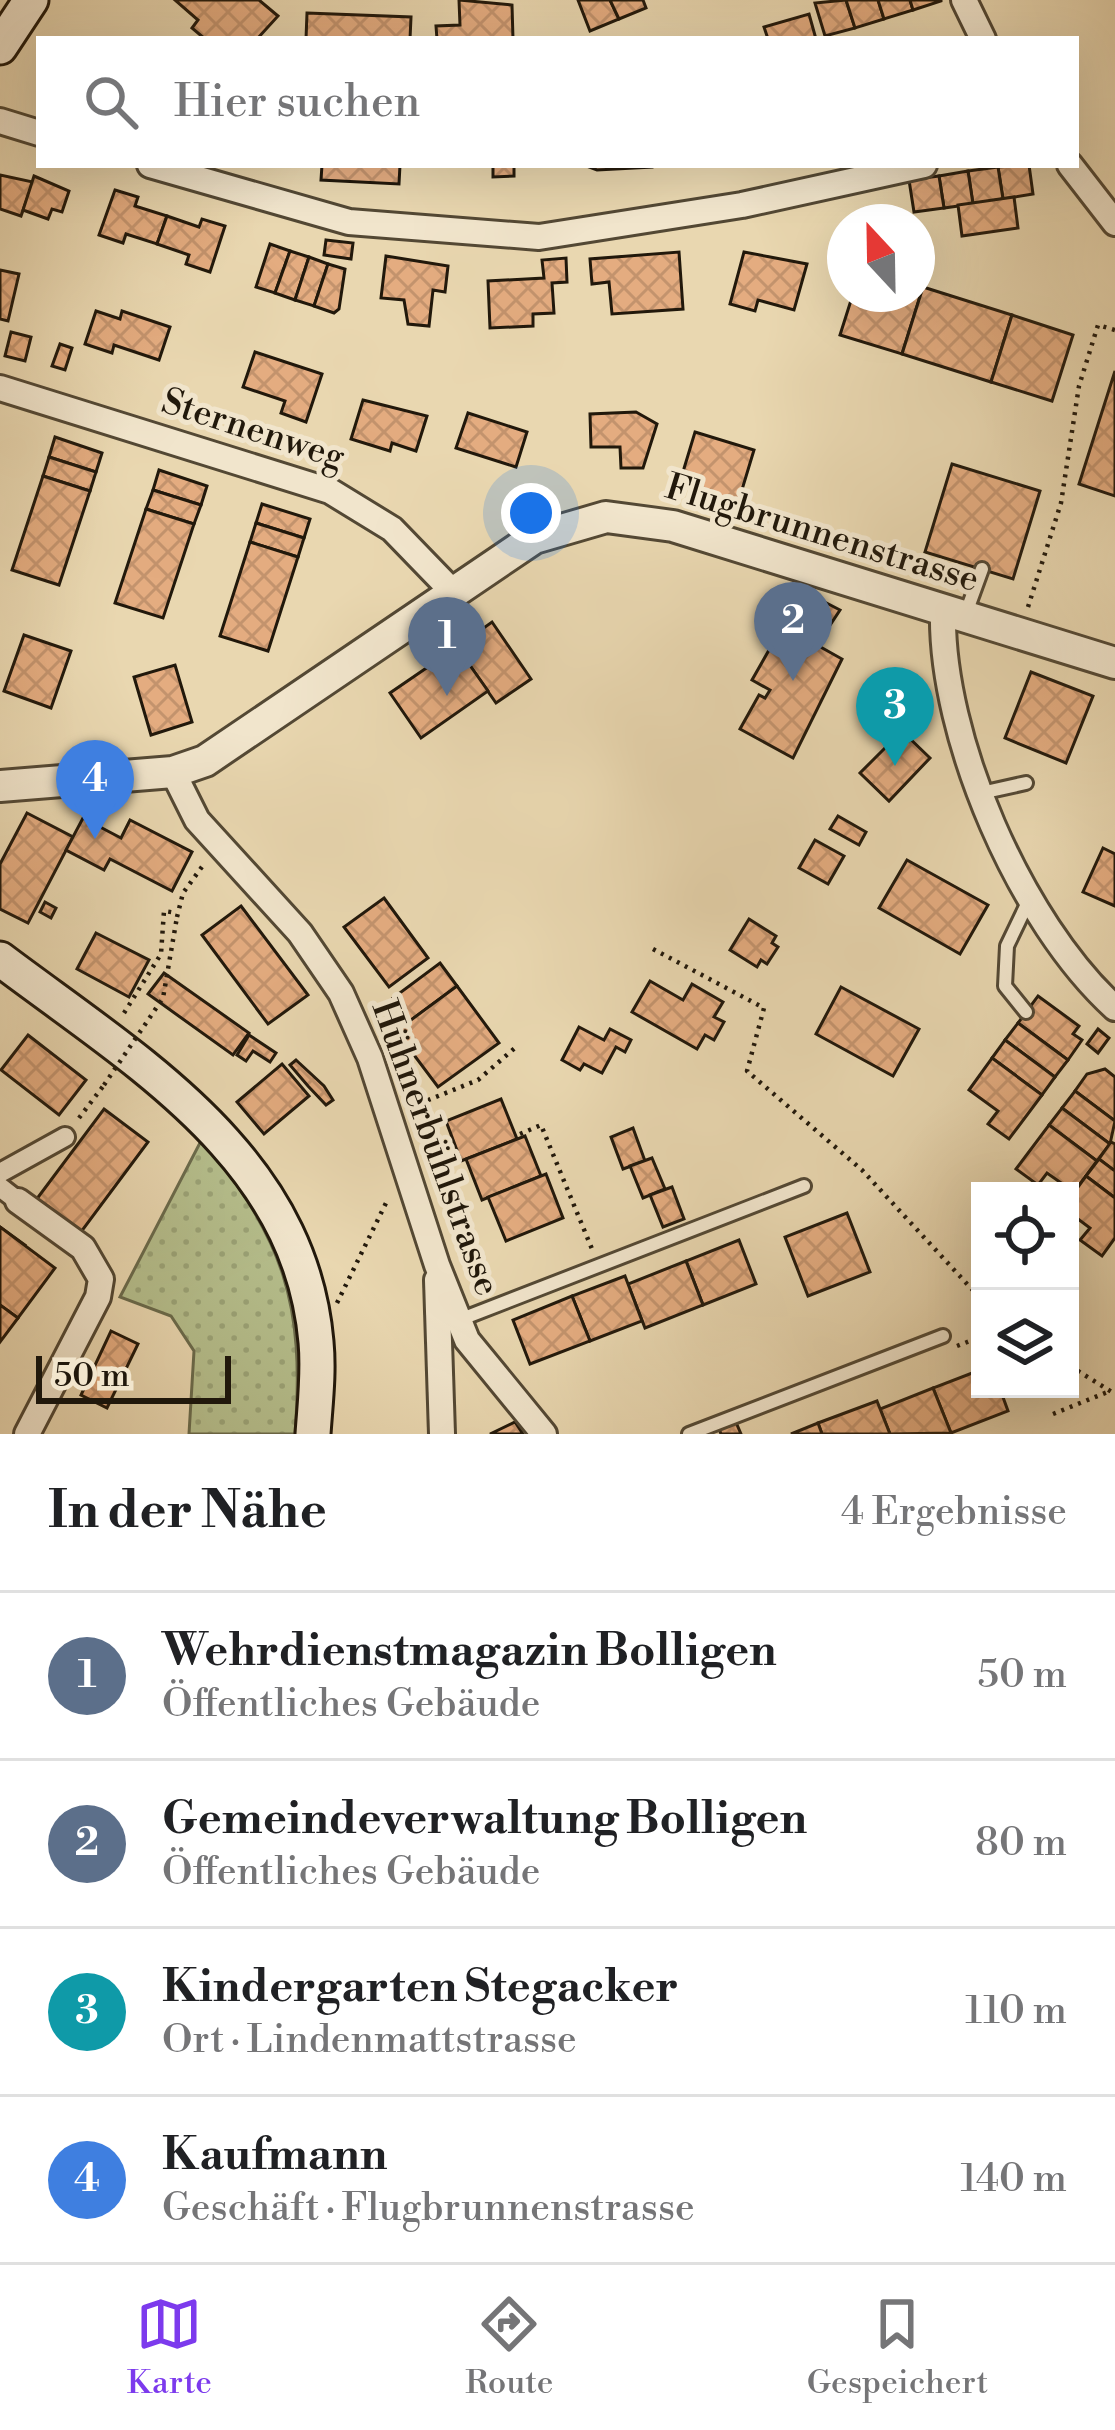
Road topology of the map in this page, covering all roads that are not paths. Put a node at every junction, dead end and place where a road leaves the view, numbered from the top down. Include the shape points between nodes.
1 (31, 0) edge
2 (964, 0) edge
3 (982, 36) edge
4 (0, 46) edge
5 (0, 121) edge
6 (36, 132) edge
7 (160, 168) edge
8 (906, 168) edge
9 (1072, 168) edge
10 (1115, 223) edge
11 (0, 388) edge
12 (982, 569) dead end
13 (453, 592) junction
14 (954, 614) junction
15 (1115, 663) edge
16 (173, 772) junction
17 (1026, 783) dead end
18 (0, 786) edge
19 (981, 794) junction
20 (1031, 897) junction
21 (0, 959) edge
22 (1115, 1008) edge
23 (1026, 1012) dead end
24 (65, 1137) road end
25 (0, 1173) edge
26 (804, 1186) dead end
27 (9, 1194) edge
28 (436, 1265) junction
29 (459, 1320) junction
30 (943, 1336) dead end
31 (26, 1434) edge
32 (313, 1434) edge
33 (442, 1434) edge
34 (544, 1434) edge
35 (688, 1434) edge

1 - 4 main road
2 - 3 street
5 - 6 street
7 - 8 street via 349,222 539,237
9 - 10 street
11 - 13 street, Sternenweg via 330,490 392,529
12 - 14 lane
13 - 14 street, Flugbrunnenstrasse via 556,528 628,518
13 - 16 street, Flugbrunnenstrasse via 224,750
14 - 15 street, Flugbrunnenstrasse
14 - 19 street via 944,677
16 - 18 street, Flugbrunnenstrasse
16 - 28 street, Hühnerbühlstrasse via 197,820 324,965 355,1019
17 - 19 lane
19 - 20 street
20 - 22 street
20 - 23 lane via 1007,946 1005,986
21 - 32 main road via 179,1094 233,1146 281,1216 316,1339
24 - 25 street
26 - 29 lane
27 - 31 street via 91,1256 101,1279
28 - 29 street, Hühnerbühlstrasse
28 - 33 street
29 - 34 street, Hühnerbühlstrasse via 485,1368
30 - 35 lane

